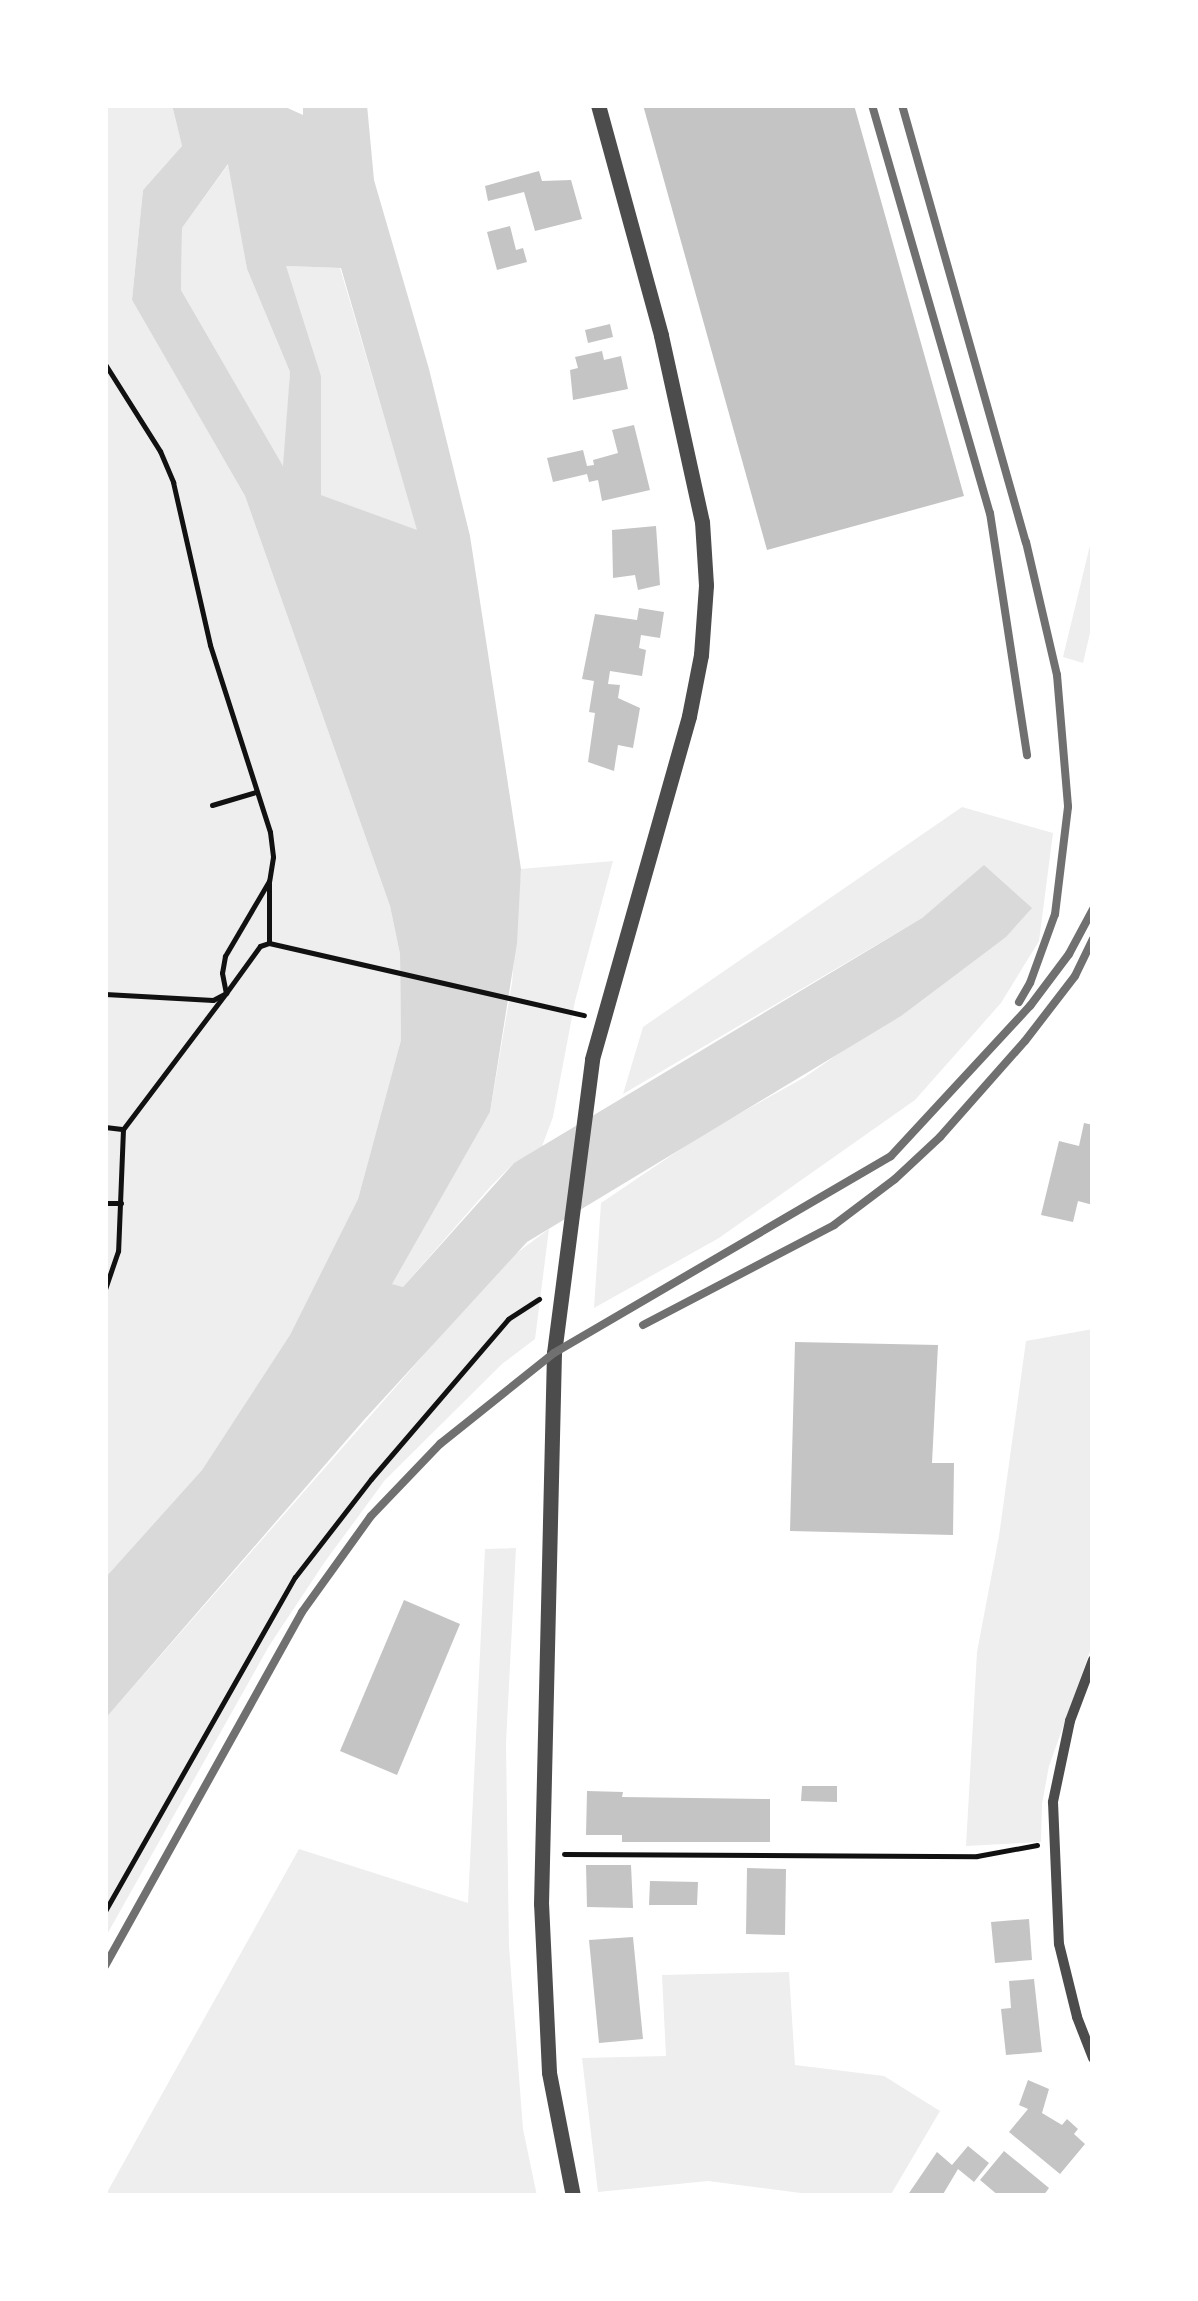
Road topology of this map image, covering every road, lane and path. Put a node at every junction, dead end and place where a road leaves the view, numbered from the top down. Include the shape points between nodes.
1 (598, 105) edge
2 (105, 364) edge
3 (256, 792) junction
4 (212, 805) dead end
5 (269, 881) junction
6 (273, 943) junction
7 (226, 992) junction
8 (105, 994) edge
9 (602, 1020) junction
10 (105, 1127) edge
11 (122, 1129) junction
12 (105, 1202) edge
13 (122, 1203) junction
14 (562, 1283) junction
15 (105, 1289) edge
16 (1093, 1660) edge
17 (1054, 1842) junction
18 (540, 1852) junction
19 (105, 1911) edge
20 (1093, 2058) edge
21 (573, 2196) edge

1 - 9 street via 662,335 702,522 706,585 689,716
2 - 3 path via 173,482 210,646
3 - 4 path
3 - 5 path via 270,832
5 - 6 path
5 - 7 path via 225,956
6 - 7 path via 260,946
6 - 9 path
7 - 8 path via 206,1000
7 - 11 path
9 - 14 street
10 - 11 path
11 - 13 path
12 - 13 path
13 - 15 path via 116,1264
14 - 18 street via 554,1354
14 - 19 path via 508,1318 295,1577
16 - 17 street via 1070,1721 1053,1802
17 - 18 path via 977,1856
17 - 20 street via 1059,1944
18 - 21 street via 549,2072

